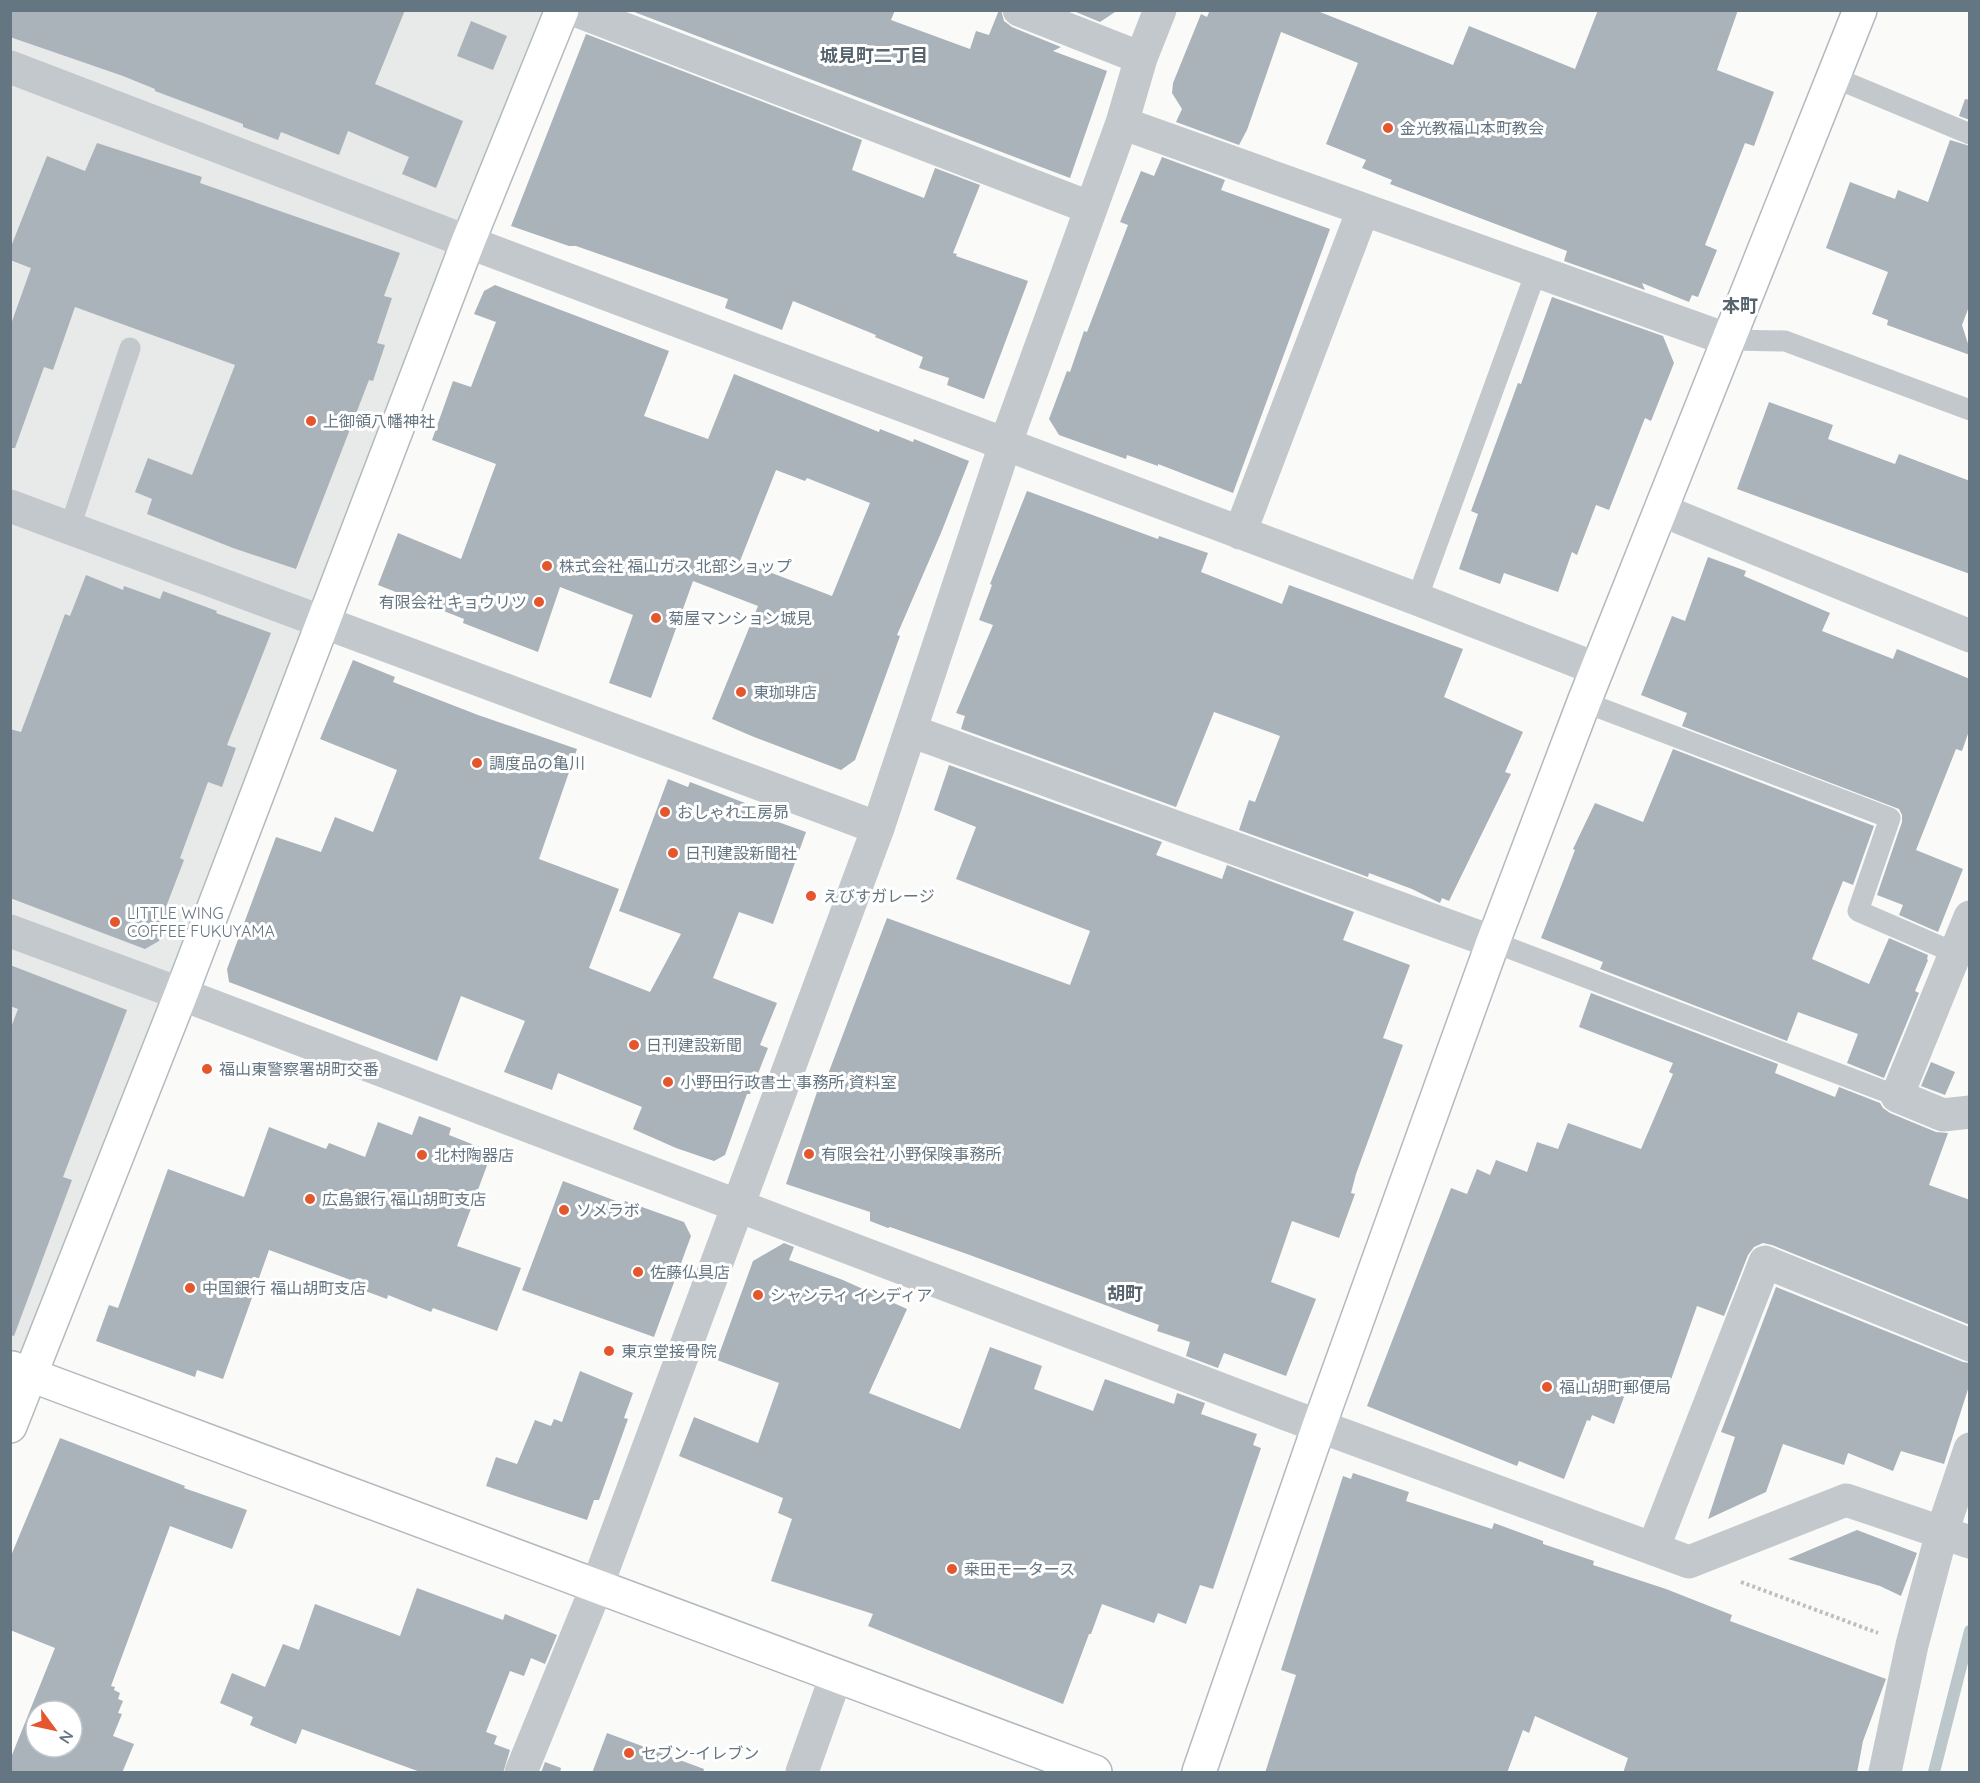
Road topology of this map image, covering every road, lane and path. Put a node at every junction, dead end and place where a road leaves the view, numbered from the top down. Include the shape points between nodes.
1 (562, 10) edge
2 (575, 10) edge
3 (1019, 10) edge
4 (1160, 10) edge
5 (1860, 10) edge
6 (1141, 58) junction
7 (10, 67) edge
8 (1833, 77) junction
9 (1122, 123) junction
10 (1970, 134) edge
11 (1091, 208) junction
12 (1363, 210) junction
13 (468, 242) junction
14 (1536, 272) junction
15 (1729, 340) junction
16 (130, 348) dead end
17 (1970, 410) edge
18 (1005, 445) junction
19 (10, 506) edge
20 (1661, 510) junction
21 (70, 527) junction
22 (1240, 533) junction
23 (1417, 599) junction
24 (322, 622) junction
25 (1970, 636) edge
26 (1597, 669) junction
27 (1584, 702) junction
28 (911, 731) junction
29 (878, 828) junction
30 (1970, 917) edge
31 (10, 931) edge
32 (1493, 942) junction
33 (1955, 953) junction
34 (181, 994) junction
35 (1897, 1096) junction
36 (1970, 1112) edge
37 (739, 1206) junction
38 (1970, 1345) edge
39 (21, 1371) edge
40 (10, 1426) edge
41 (1319, 1426) junction
42 (1970, 1449) edge
43 (1956, 1537) edge
44 (1653, 1549) junction
45 (1689, 1562) junction
46 (597, 1586) junction
47 (1912, 1645) junction
48 (836, 1676) junction
49 (521, 1773) edge
50 (802, 1773) edge
51 (1095, 1773) edge
52 (1198, 1773) edge
53 (1885, 1773) edge

1 - 13 street
2 - 11 street
3 - 6 street
4 - 6 street
5 - 8 street
6 - 9 street
7 - 13 street
8 - 10 lane
8 - 15 street
9 - 11 street
9 - 12 street
11 - 18 street
12 - 14 street
12 - 22 street
13 - 18 street
13 - 24 street
14 - 15 street
14 - 23 lane
15 - 17 lane via 1785,341
15 - 20 street
16 - 21 lane
18 - 22 street
18 - 28 street
19 - 21 street
20 - 25 street
20 - 26 street
21 - 24 street
22 - 23 street
23 - 26 street
24 - 29 street
24 - 34 street
26 - 27 street
27 - 32 street
27 - 33 lane via 1890,818 1858,911
28 - 29 street
28 - 32 street
29 - 37 street
30 - 33 street
31 - 34 street
32 - 35 lane
32 - 41 street
33 - 35 street
34 - 37 street
34 - 39 street
35 - 36 street via 1943,1115
37 - 41 street
37 - 46 street
38 - 44 street via 1765,1262
39 - 40 street
39 - 46 street
41 - 44 street
41 - 52 street
42 - 43 street
43 - 45 street via 1846,1500
43 - 47 street
44 - 45 street
45 - 47 path
46 - 48 street
46 - 49 street
47 - 53 street
48 - 50 street
48 - 51 street

